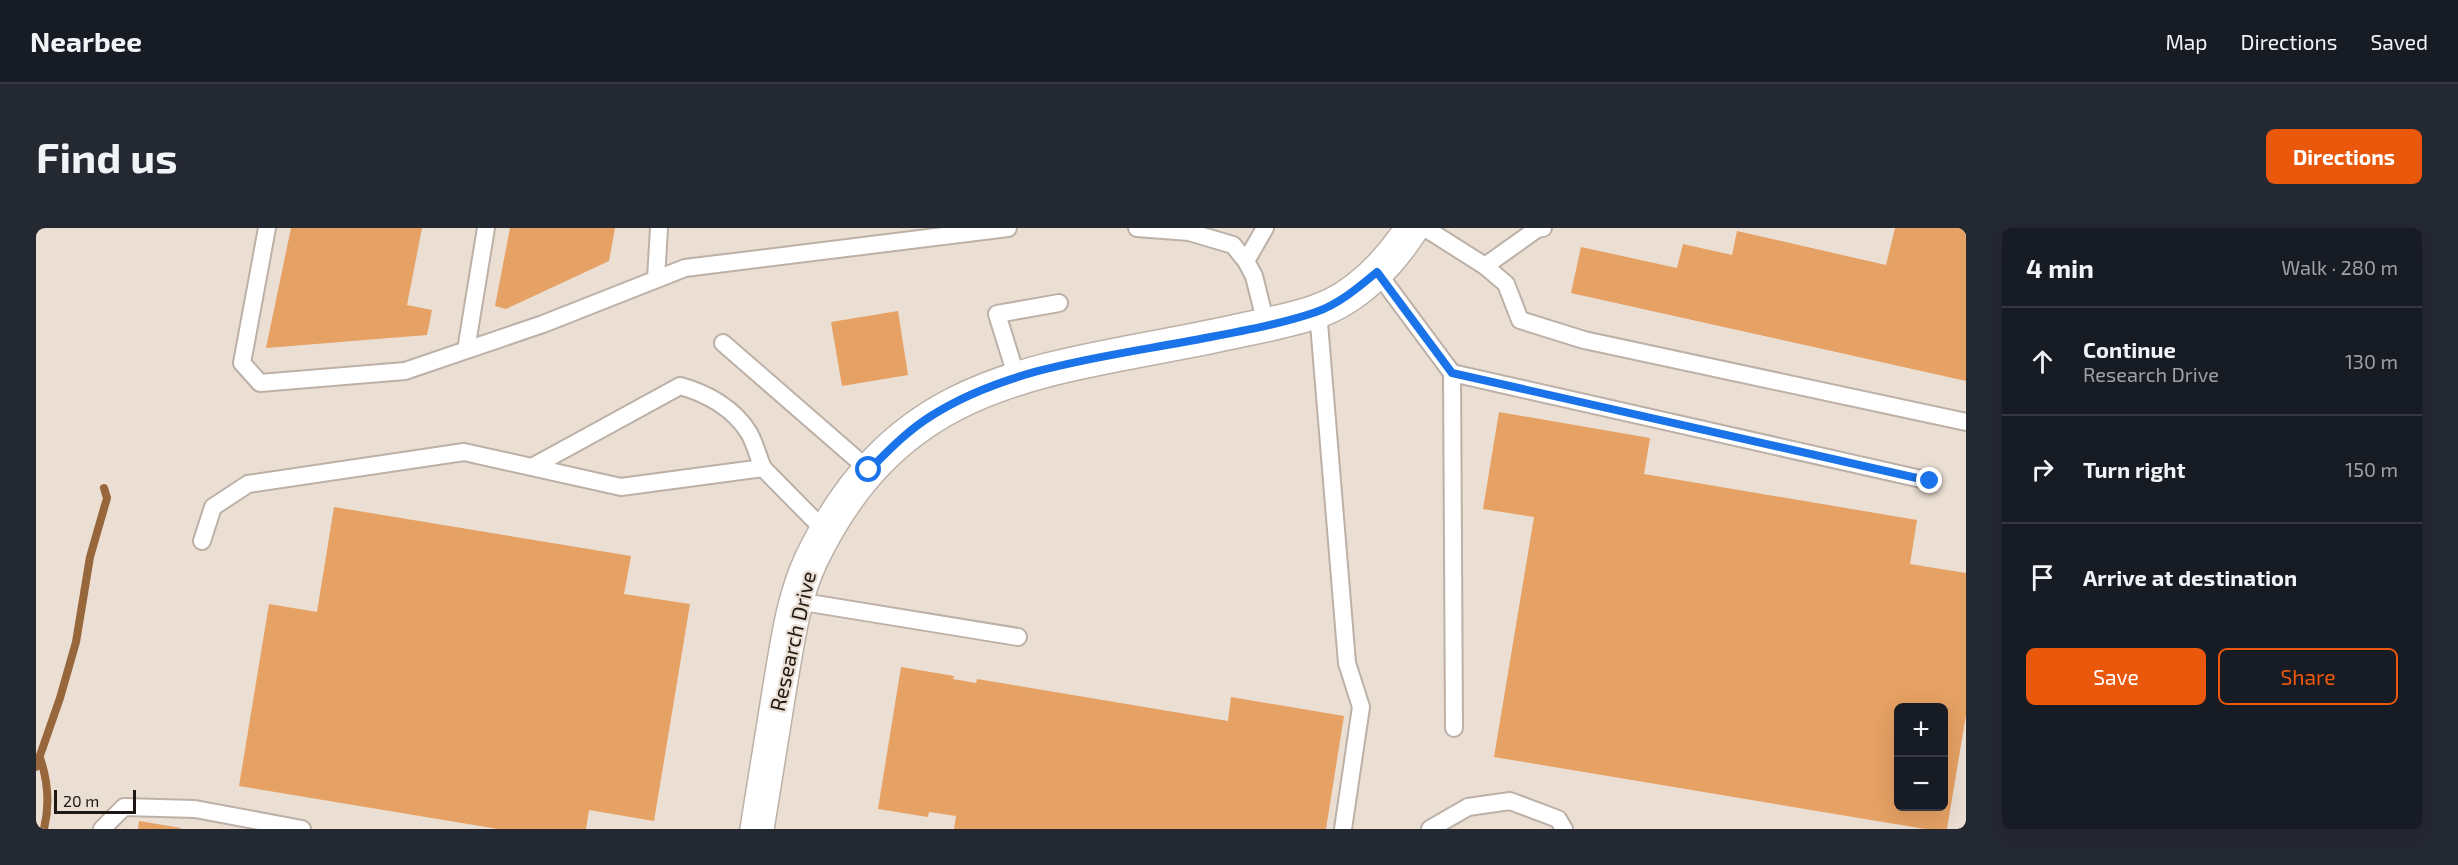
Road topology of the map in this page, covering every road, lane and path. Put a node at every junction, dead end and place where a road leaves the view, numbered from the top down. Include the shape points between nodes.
1 (267, 228) edge
2 (486, 228) edge
3 (659, 228) edge
4 (1008, 228) edge
5 (1137, 228) edge
6 (1265, 228) edge
7 (1412, 228) edge
8 (1425, 228) edge
9 (1543, 228) edge
10 (1246, 261) junction
11 (1485, 266) junction
12 (1377, 272) junction
13 (656, 279) junction
14 (1059, 303) dead end
15 (1318, 311) junction
16 (1266, 324) junction
17 (723, 343) dead end
18 (466, 350) junction
19 (1452, 373) junction
20 (1017, 378) junction
21 (1966, 422) edge
22 (532, 467) junction
23 (763, 468) junction
24 (869, 470) junction
25 (1930, 481) dead end
26 (826, 532) junction
27 (202, 541) dead end
28 (797, 601) junction
29 (1018, 637) dead end
30 (1454, 728) dead end
31 (102, 829) edge
32 (302, 829) edge
33 (757, 829) edge
34 (1343, 829) edge
35 (1430, 829) edge
36 (1564, 829) edge

1 - 18 lane via 242,363 260,383 405,371
2 - 18 lane
3 - 13 lane
4 - 13 lane via 685,268
5 - 10 lane via 1189,232 1233,245
6 - 10 lane
7 - 12 street, Research Drive
8 - 11 lane
9 - 11 lane
10 - 16 lane via 1254,276
11 - 21 lane via 1506,284 1520,320 1584,340
12 - 15 street, Research Drive
12 - 19 lane
13 - 18 lane
14 - 20 lane via 997,315
15 - 16 street, Research Drive
15 - 34 lane via 1347,663 1361,707
16 - 20 street, Research Drive
17 - 24 lane
19 - 25 lane
19 - 30 lane
20 - 24 street, Research Drive via 966,397 930,416
22 - 23 lane via 621,487
22 - 23 lane via 680,386 724,405 748,432
22 - 27 lane via 464,452 248,484 213,507
23 - 26 lane
24 - 26 street, Research Drive
26 - 28 street, Research Drive via 810,562
28 - 29 lane
28 - 33 street, Research Drive
31 - 32 lane via 124,807 195,809
35 - 36 lane via 1468,807 1509,801 1558,819

